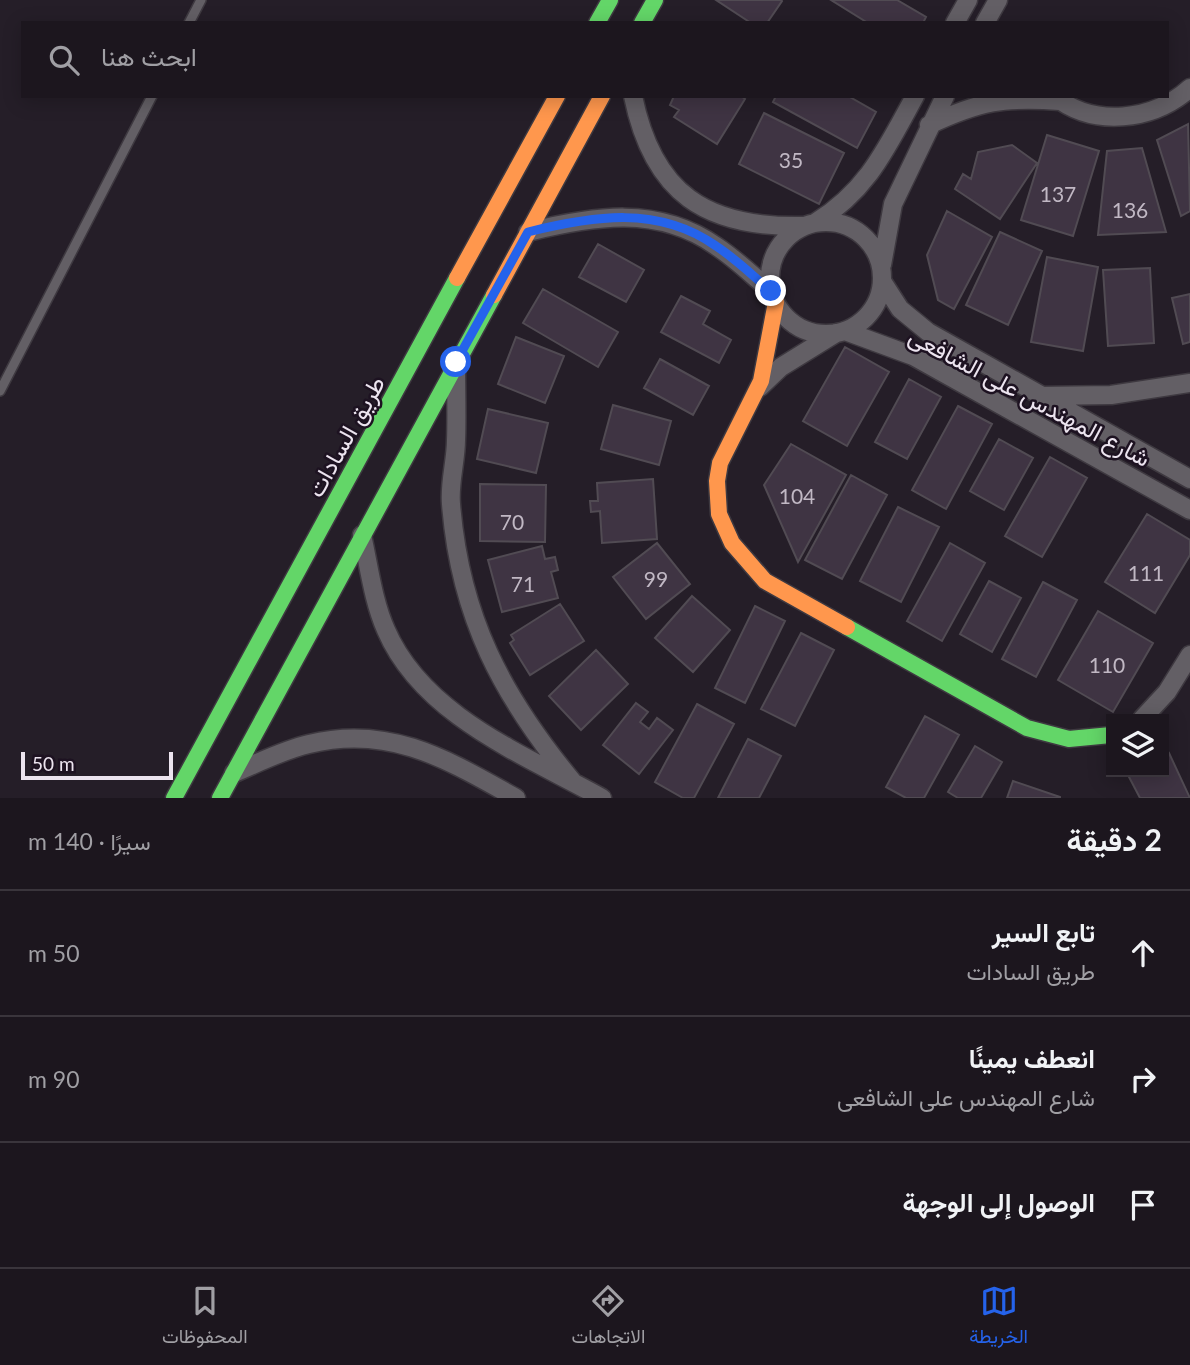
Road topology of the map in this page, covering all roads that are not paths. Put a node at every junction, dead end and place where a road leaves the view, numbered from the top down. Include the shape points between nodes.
1 (201, 0) edge
2 (610, 0) edge
3 (654, 0) edge
4 (968, 0) edge
5 (998, 0) edge
6 (190, 21) edge
7 (598, 21) edge
8 (643, 21) edge
9 (956, 21) edge
10 (987, 21) edge
11 (1190, 88) edge
12 (151, 98) edge
13 (556, 98) edge
14 (601, 98) edge
15 (634, 98) edge
16 (914, 98) edge
17 (944, 98) edge
18 (1010, 98) edge
19 (1036, 98) edge
20 (1057, 99) edge
21 (929, 125) junction
22 (874, 170) junction
23 (901, 184) junction
24 (810, 224) junction
25 (528, 232) junction
26 (882, 275) junction
27 (774, 297) junction
28 (840, 332) junction
29 (439, 352) junction
30 (1190, 383) edge
31 (758, 390) junction
32 (0, 391) edge
33 (1038, 396) junction
34 (1190, 480) edge
35 (1185, 507) edge
36 (1190, 527) edge
37 (362, 536) junction
38 (1190, 655) edge
39 (1147, 714) edge
40 (1106, 736) edge
41 (233, 773) junction
42 (573, 782) junction
43 (174, 798) edge
44 (220, 798) edge
45 (516, 798) edge
46 (602, 798) edge

1 - 6 lane
2 - 7 main road
3 - 8 main road
4 - 9 street
5 - 10 street
11 - 20 street via 1160,109 1126,117 1092,114
12 - 32 lane
13 - 29 main road, طريق السادات
14 - 25 main road, طريق السادات
15 - 24 street via 649,152 671,183 700,207 735,222 773,227
16 - 22 street
17 - 21 street
18 - 21 street via 970,106
19 - 20 street
21 - 23 street
22 - 23 street via 890,183
22 - 24 street via 848,200
23 - 26 street via 887,225
24 - 26 street via 832,223 864,238 875,252
24 - 27 street via 791,234 779,248 772,264
25 - 27 street via 609,216 646,218 682,228 716,245
25 - 29 main road, طريق السادات
26 - 28 street via 873,308 864,320
26 - 33 street, شارع المهندس على الشافعى via 900,309 928,332
27 - 28 street via 791,322 808,331
27 - 31 main road
28 - 31 street via 781,367
28 - 35 street, شارع المهندس على الشافعى via 913,356
29 - 37 main road, طريق السادات
29 - 42 street via 456,442 451,501 459,563 475,623 533,734
29 - 43 main road, طريق السادات
30 - 33 street via 1111,395
31 - 40 main road via 720,465 716,498 724,530 740,559 765,581 1027,728 1057,739 1089,741
33 - 34 street, شارع المهندس على الشافعى
35 - 36 street
37 - 41 main road, طريق السادات
37 - 42 street via 385,629 408,667 437,700 473,726
38 - 39 street
41 - 44 main road, طريق السادات
41 - 45 street via 308,744 345,738 383,739 431,753
42 - 46 street

